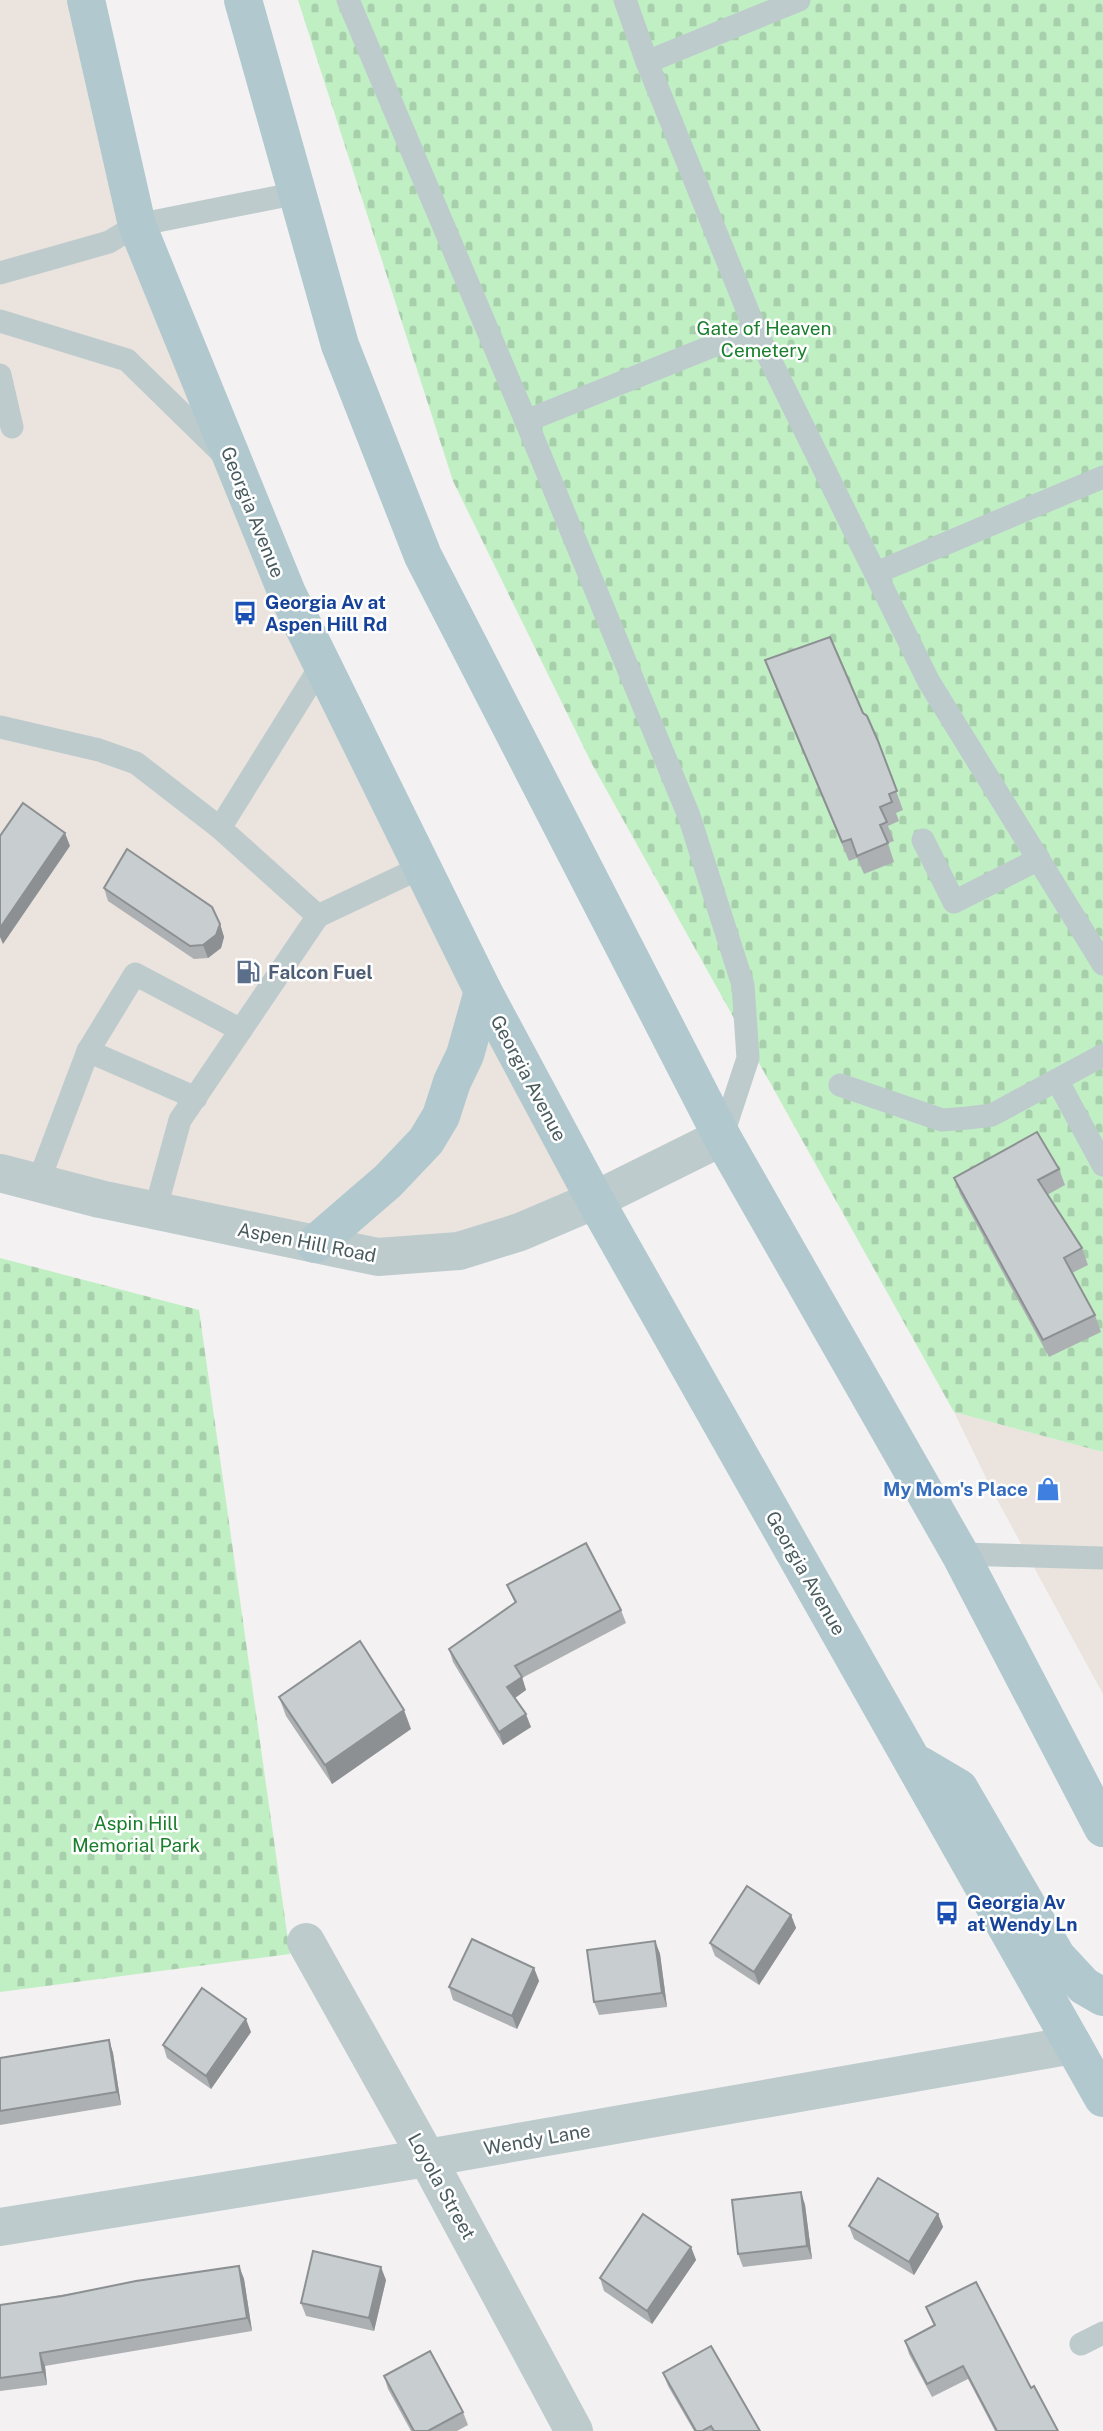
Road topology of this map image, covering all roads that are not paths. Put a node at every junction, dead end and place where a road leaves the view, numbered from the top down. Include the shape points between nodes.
1 (86, 0) edge
2 (243, 0) edge
3 (348, 0) edge
4 (625, 0) edge
5 (799, 0) edge
6 (647, 62) junction
7 (298, 193) junction
8 (137, 225) junction
9 (0, 272) edge
10 (0, 321) edge
11 (755, 329) junction
12 (0, 375) edge
13 (526, 421) junction
14 (12, 427) dead end
15 (234, 466) junction
16 (1103, 477) edge
17 (876, 573) junction
18 (322, 664) junction
19 (0, 727) edge
20 (220, 828) junction
21 (923, 840) dead end
22 (1039, 859) junction
23 (422, 867) junction
24 (318, 916) junction
25 (1103, 964) edge
26 (483, 991) junction
27 (242, 1030) junction
28 (88, 1051) junction
29 (1103, 1055) edge
30 (1057, 1080) junction
31 (840, 1084) dead end
32 (196, 1098) junction
33 (722, 1138) junction
34 (1103, 1165) edge
35 (0, 1172) edge
36 (38, 1183) junction
37 (595, 1200) junction
38 (155, 1211) junction
39 (315, 1244) junction
40 (960, 1554) junction
41 (1102, 1559) edge
42 (913, 1761) junction
43 (1103, 1828) edge
44 (306, 1942) dead end
45 (1103, 1997) edge
46 (1088, 2047) edge
47 (1103, 2098) edge
48 (427, 2158) junction
49 (0, 2227) edge
50 (1103, 2333) edge
51 (1081, 2344) dead end
52 (574, 2431) edge

1 - 8 main road, Georgia Avenue
2 - 7 main road
3 - 13 lane
4 - 6 lane
5 - 6 lane
6 - 11 lane
7 - 8 lane
7 - 33 main road via 340,345 423,556
8 - 9 lane via 109,242
8 - 15 main road, Georgia Avenue
10 - 15 lane via 127,360
11 - 13 lane
11 - 17 lane
12 - 14 lane
13 - 33 lane via 689,816 743,985 748,1058
15 - 18 main road, Georgia Avenue
16 - 17 lane
17 - 22 lane via 929,682
18 - 20 lane
18 - 23 main road, Georgia Avenue
19 - 20 lane via 136,763
20 - 24 lane
21 - 22 lane via 954,901
22 - 25 lane
23 - 24 lane
23 - 26 main road, Georgia Avenue
24 - 27 lane
26 - 37 main road, Georgia Avenue
26 - 39 main road via 442,1116 426,1141
27 - 28 lane via 135,974
27 - 32 lane
28 - 32 lane
28 - 36 lane
29 - 30 lane
30 - 31 lane via 992,1115 942,1121
30 - 34 lane
32 - 38 lane via 180,1120
33 - 37 street, Aspen Hill Road
33 - 40 main road
35 - 36 street, Aspen Hill Road
36 - 38 street, Aspen Hill Road
37 - 39 street, Aspen Hill Road via 520,1232 459,1251 378,1257
37 - 42 main road, Georgia Avenue
38 - 39 street, Aspen Hill Road
40 - 41 lane
40 - 43 main road
42 - 45 main road via 959,1788 1057,1957 1084,1986
42 - 46 main road, Georgia Avenue
44 - 48 street, Loyola Street
46 - 47 main road, Georgia Avenue
46 - 48 street, Wendy Lane
48 - 49 street, Wendy Lane
48 - 52 street, Loyola Street
50 - 51 lane

